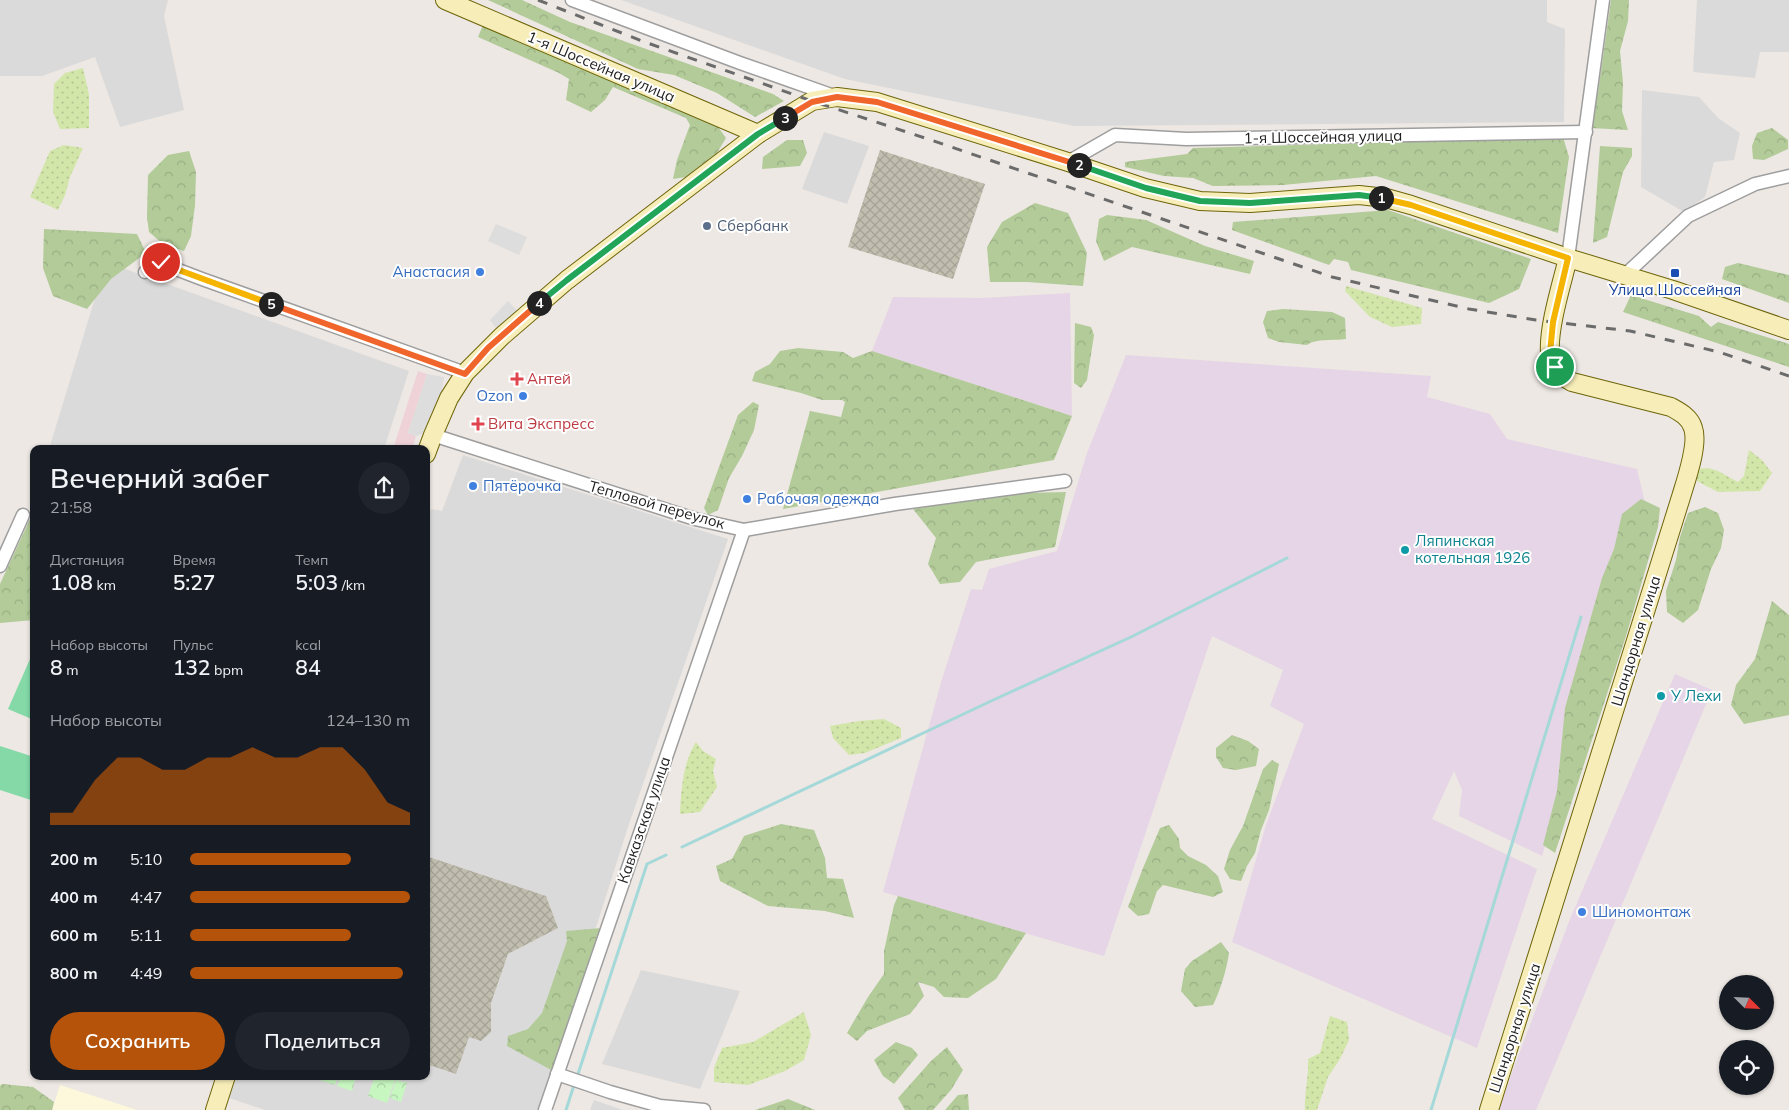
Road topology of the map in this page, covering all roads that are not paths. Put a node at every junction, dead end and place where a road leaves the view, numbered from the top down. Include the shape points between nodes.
1 (445, 0) edge
2 (572, 0) edge
3 (1603, 0) edge
4 (837, 97) junction
5 (1586, 132) junction
6 (758, 134) junction
7 (1068, 162) junction
8 (1789, 176) edge
9 (1568, 258) junction
10 (145, 272) dead end
11 (1625, 275) junction
12 (1789, 330) edge
13 (465, 374) junction
14 (433, 435) junction
15 (429, 445) edge
16 (1065, 481) dead end
17 (23, 514) dead end
18 (744, 530) junction
19 (0, 566) edge
20 (561, 1076) junction
21 (225, 1080) edge
22 (214, 1110) edge
23 (545, 1110) edge
24 (704, 1110) edge
25 (1489, 1110) edge

1 - 6 street, 1-я Шоссейная улица
2 - 4 street
3 - 5 street
4 - 6 street via 812,102
4 - 7 street via 877,102
5 - 7 street, 1-я Шоссейная улица via 1186,139 1115,135
5 - 9 street
6 - 13 street via 567,280 488,348
7 - 9 street via 1146,188 1200,201 1250,203 1359,195 1386,198
8 - 11 street via 1755,184 1688,216
9 - 11 street
9 - 25 street, Шандорная улица via 1553,322 1550,353 1555,367 1572,382 1671,407 1686,416 1694,428 1694,449
10 - 13 street via 161,262 202,280
11 - 12 street
13 - 14 street via 449,398
14 - 15 street
14 - 18 street, Тепловой переулок via 695,519
16 - 18 street, Тепловой переулок via 895,504
17 - 19 street
18 - 20 street, Кавказская улица
20 - 23 street, Кавказская улица
20 - 24 street via 660,1106
21 - 22 street

